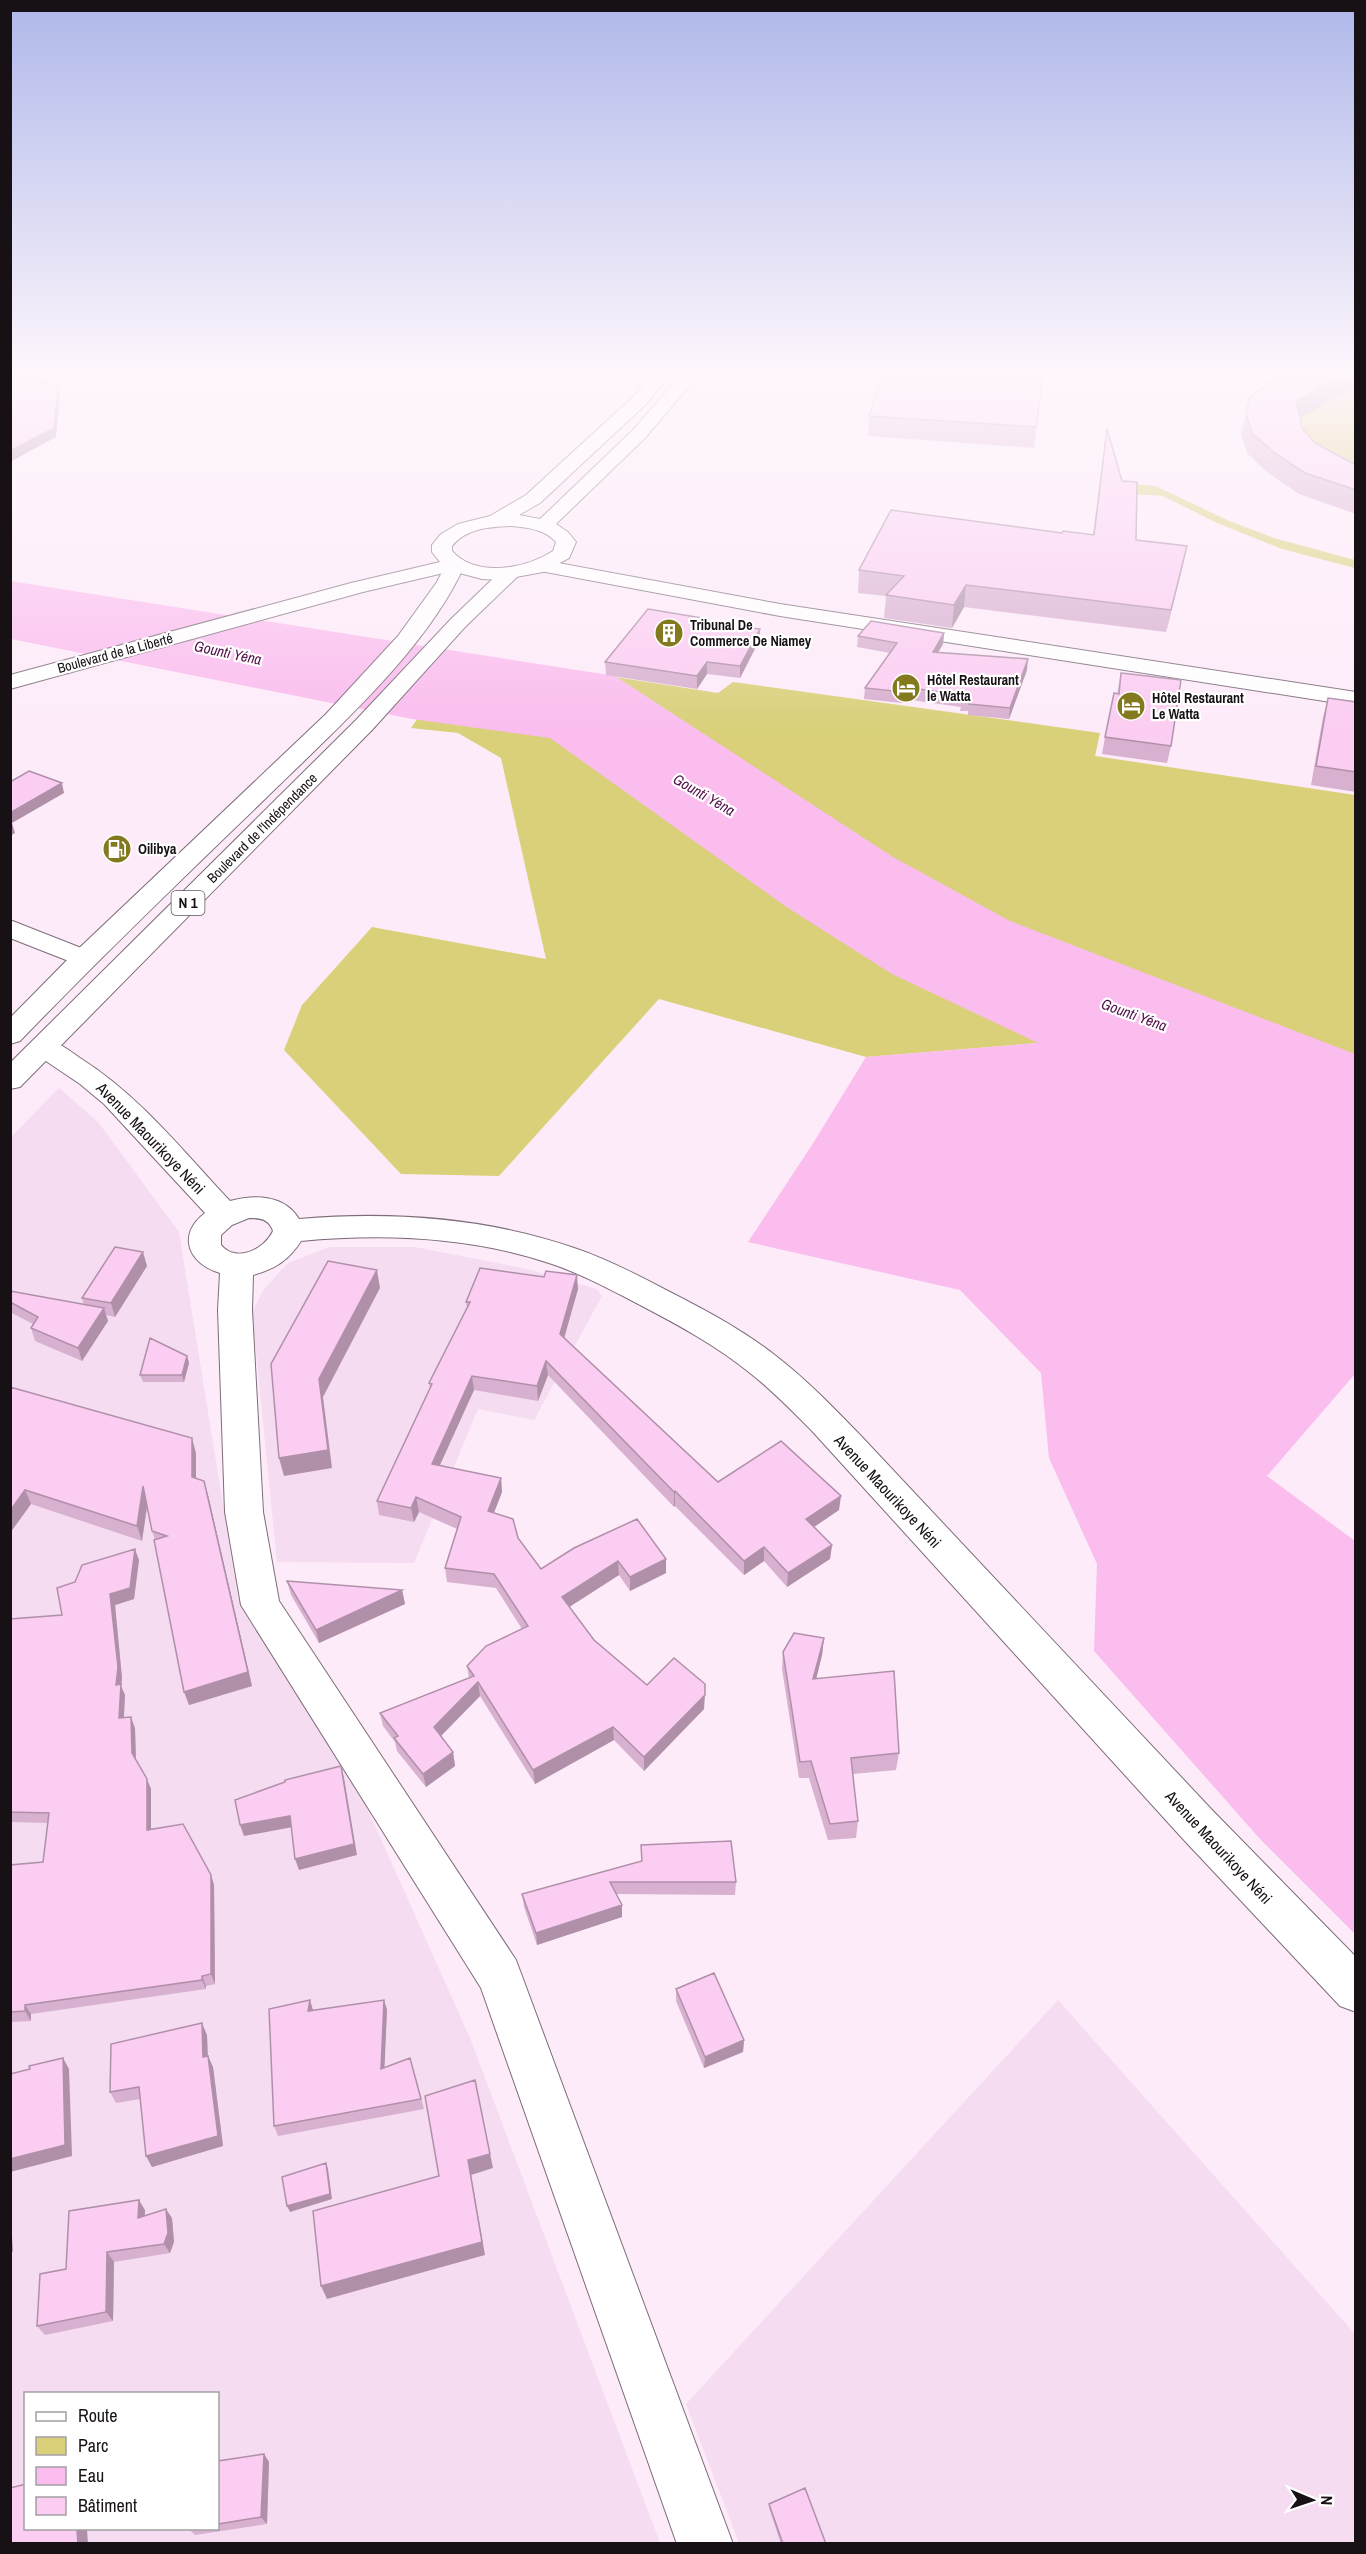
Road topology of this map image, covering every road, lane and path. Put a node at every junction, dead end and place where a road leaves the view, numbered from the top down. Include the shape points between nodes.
1 (538, 494) edge
2 (576, 494) edge
3 (495, 521) junction
4 (544, 525) junction
5 (565, 549) junction
6 (448, 558) junction
7 (542, 567) junction
8 (510, 573) junction
9 (662, 587) junction
10 (19, 679) edge
11 (1356, 699) edge
12 (10, 928) edge
13 (84, 959) junction
14 (13, 1030) edge
15 (44, 1047) junction
16 (10, 1080) edge
17 (224, 1214) junction
18 (289, 1231) junction
19 (237, 1264) junction
20 (1356, 1990) edge
21 (705, 2544) edge

1 - 3 main road
2 - 4 main road
3 - 4 main road
3 - 6 main road, Boulevard de l'Indépendance via 454,532 442,545
4 - 5 main road via 562,536
5 - 7 main road
5 - 9 main road
6 - 8 main road via 479,572
6 - 10 main road, Boulevard de la Liberté via 358,587
6 - 13 main road, Boulevard de l'Indépendance / N 1 via 447,582 406,641 334,719
7 - 8 main road
7 - 9 main road
8 - 15 main road, Boulevard de l'Indépendance / N 1
9 - 11 main road via 780,610
12 - 13 main road
13 - 14 main road, Boulevard de l'Indépendance
15 - 16 main road, Boulevard de l'Indépendance / N 1
15 - 17 main road, Avenue Maourikoye Néni via 115,1097
17 - 18 main road via 249,1207 273,1210 282,1215
17 - 19 main road via 207,1230 206,1249 223,1262
18 - 19 main road via 273,1255
18 - 20 main road, Avenue Maourikoye Néni via 335,1226 398,1227 467,1233 526,1245 597,1269 690,1317 774,1373 1038,1647 1104,1723
19 - 21 main road via 235,1310 244,1512 260,1605 500,1976

